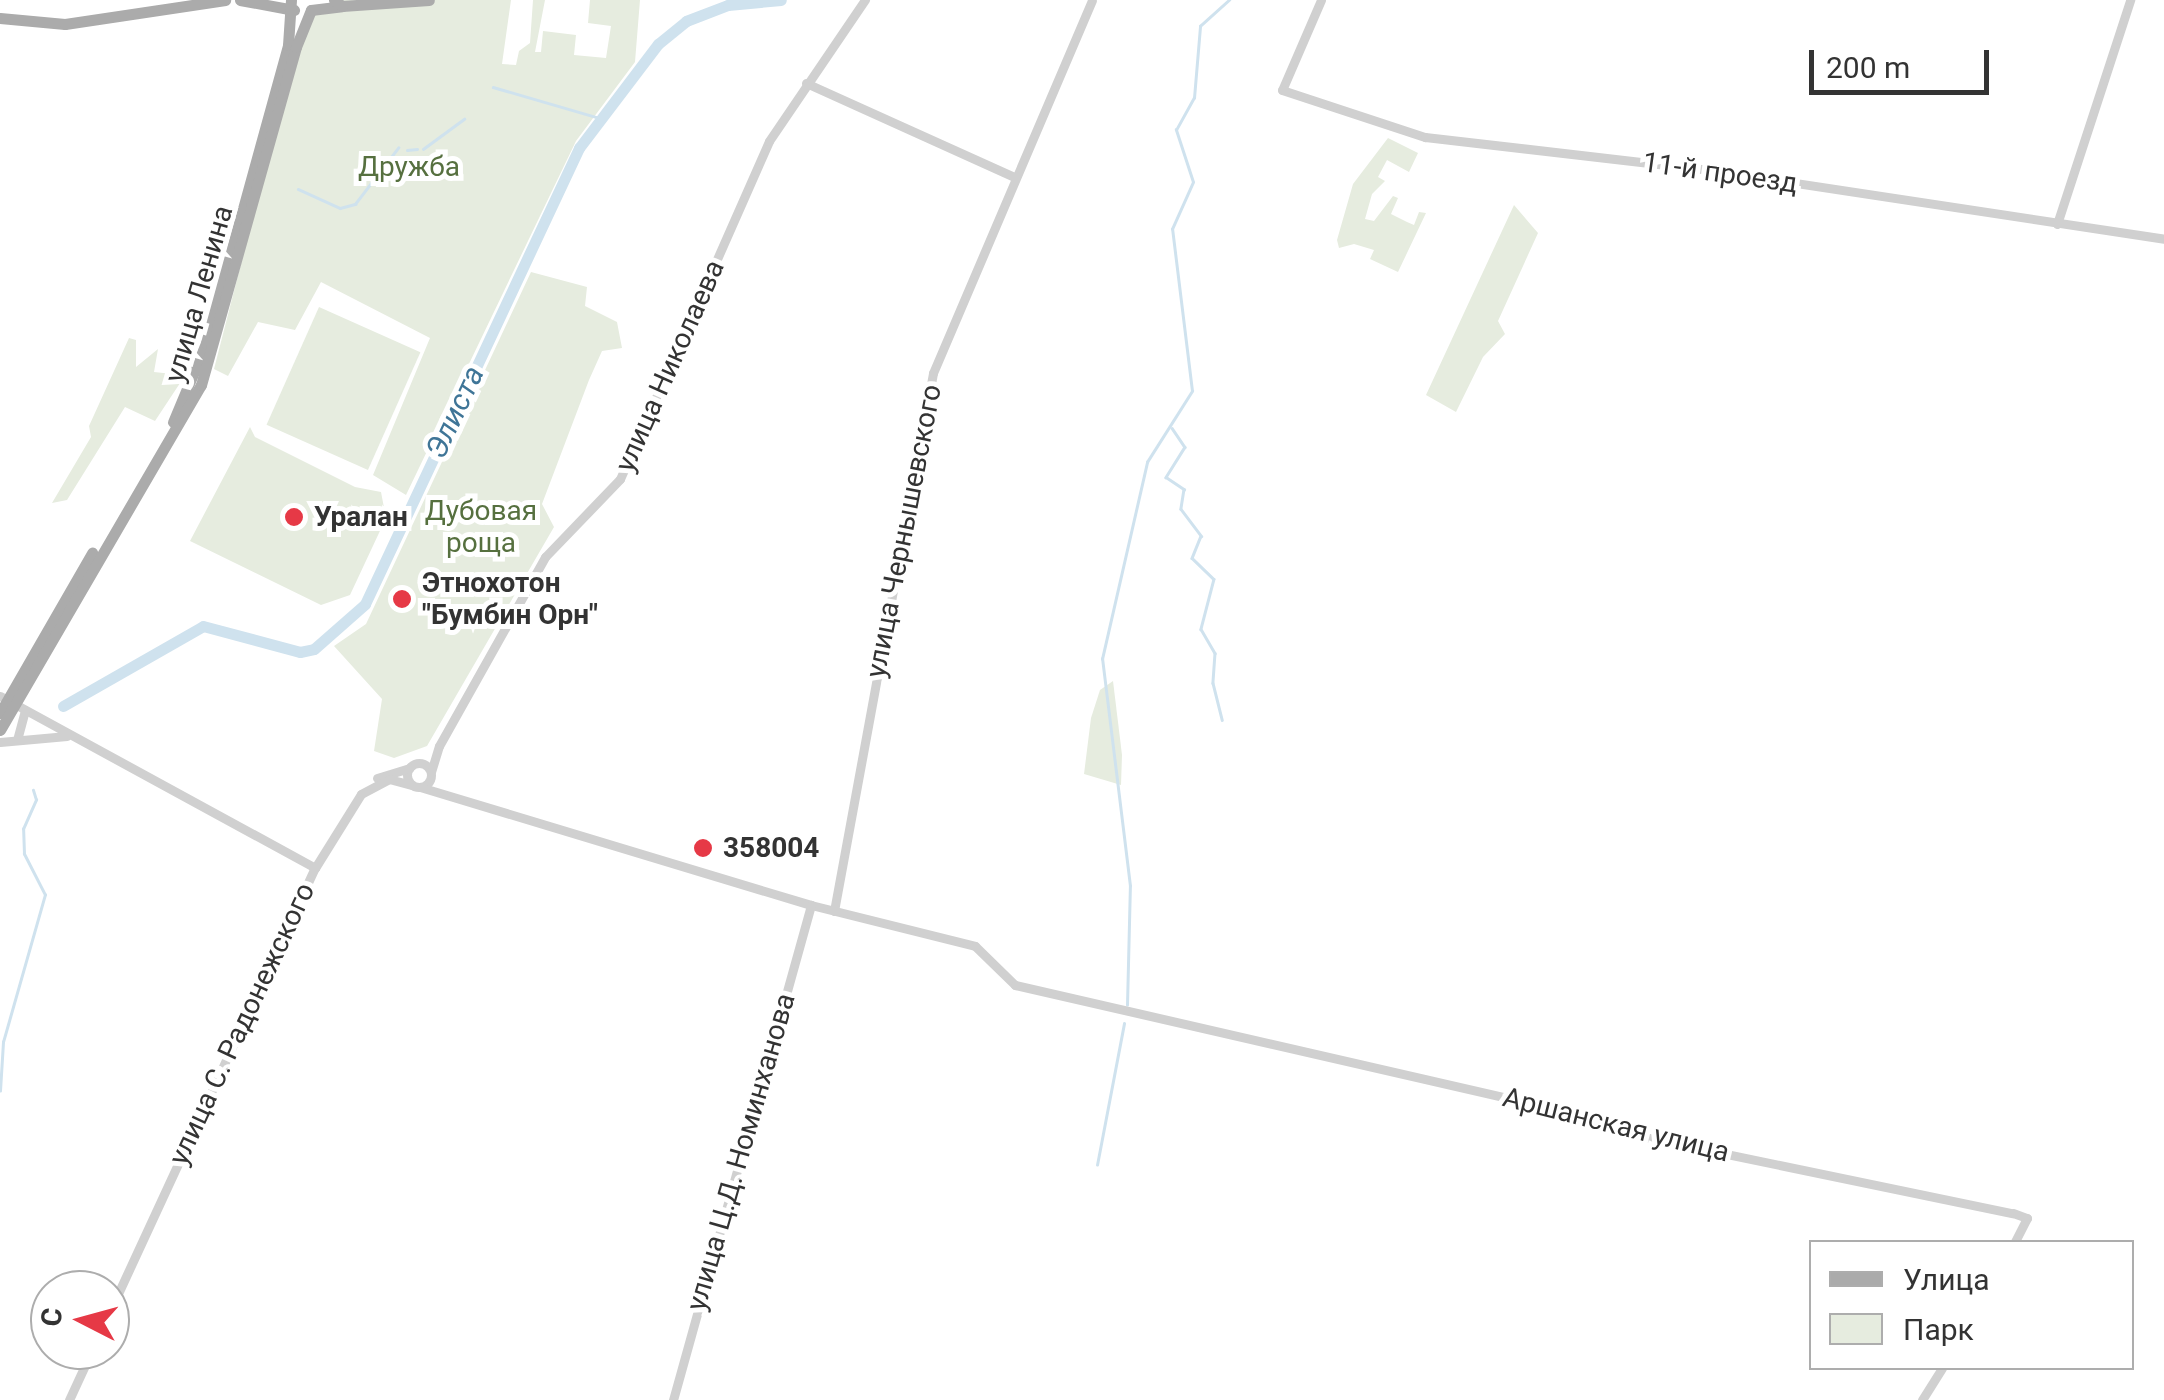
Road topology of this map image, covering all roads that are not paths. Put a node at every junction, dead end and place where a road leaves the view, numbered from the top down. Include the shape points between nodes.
1 (225, 0) edge
2 (240, 0) edge
3 (430, 0) edge
4 (866, 0) edge
5 (1092, 0) edge
6 (1321, 0) edge
7 (2130, 0) edge
8 (338, 3) edge
9 (291, 4) edge
10 (314, 5) edge
11 (0, 18) edge
12 (806, 83) junction
13 (1016, 178) junction
14 (2057, 224) junction
15 (2164, 239) edge
16 (12, 702) edge
17 (0, 713) edge
18 (0, 730) edge
19 (70, 736) junction
20 (17, 740) junction
21 (0, 742) edge
22 (439, 746) junction
23 (412, 766) junction
24 (431, 774) junction
25 (416, 786) junction
26 (361, 794) junction
27 (444, 794) junction
28 (315, 868) junction
29 (811, 905) junction
30 (834, 911) junction
31 (2016, 1240) edge
32 (129, 1270) edge
33 (83, 1370) edge
34 (1941, 1370) edge
35 (69, 1400) edge
36 (672, 1400) edge
37 (1922, 1400) edge

1 - 11 main road via 65,24
2 - 9 main road
3 - 8 main road
4 - 12 street, улица Николаева
5 - 13 street, улица Чернышевского
6 - 14 street, 11-й проезд via 1282,90 1446,141 1703,169
7 - 14 street
8 - 10 main road
9 - 10 main road
9 - 16 main road, улица Ленина via 288,44 198,369
10 - 16 main road, улица Ленина via 201,385
12 - 13 street
12 - 22 street, улица Николаева via 769,140 620,479 545,558
13 - 30 street, улица Чернышевского via 923,409
14 - 15 street, 11-й проезд
16 - 17 main road, улица Ленина
16 - 18 main road, улица Ленина
16 - 19 street
16 - 20 street
19 - 20 street
19 - 28 street
20 - 21 street
22 - 23 street
22 - 24 street, улица Николаева
23 - 24 street
23 - 25 street
23 - 26 street via 384,774
24 - 25 street
24 - 27 street
25 - 26 street via 389,778
25 - 27 street, Аршанская улица
26 - 28 street, улица С. Радонежского
27 - 29 street, Аршанская улица
28 - 32 street, улица С. Радонежского
29 - 30 street, Аршанская улица
29 - 36 street, улица Ц.Д. Номинханова
30 - 31 street, Аршанская улица via 975,946 1015,985 1543,1106 1625,1133 2027,1218
33 - 35 street
34 - 37 street

